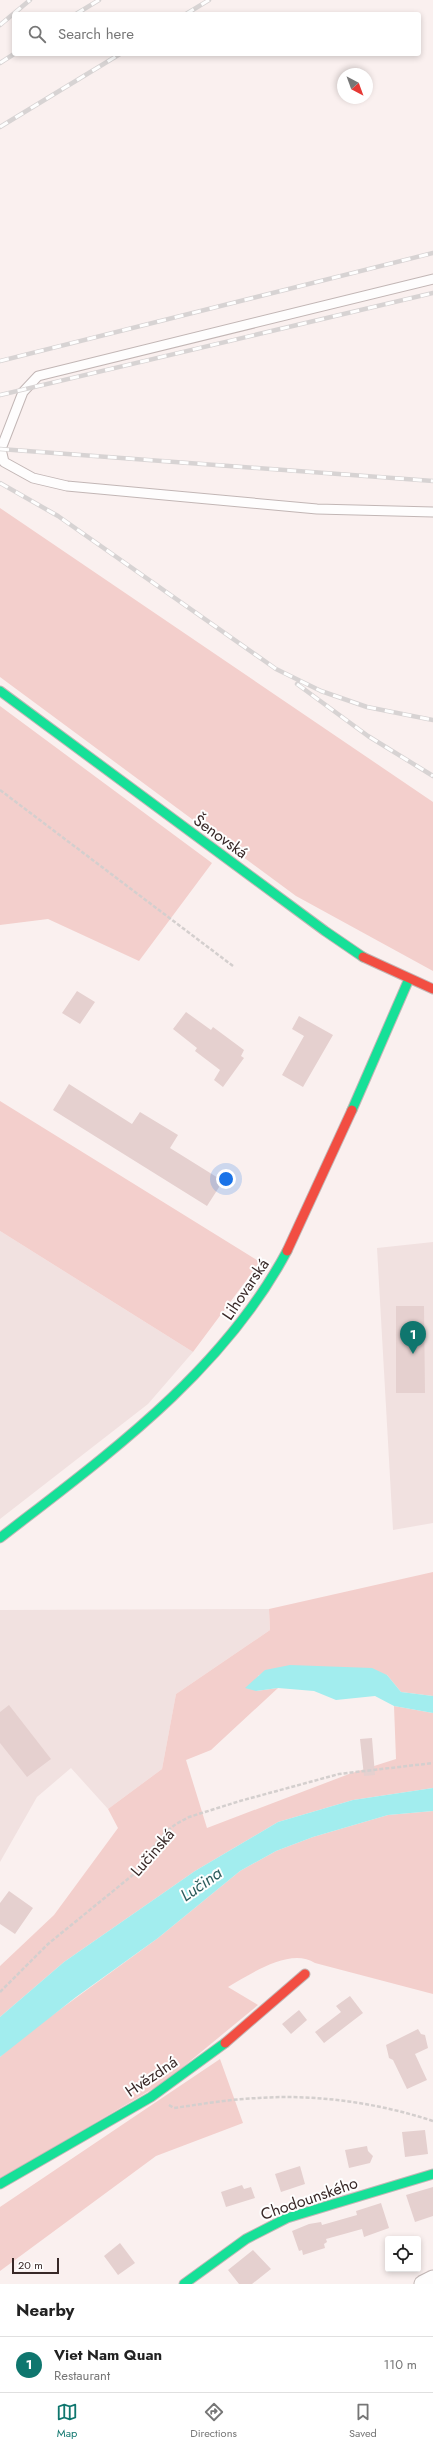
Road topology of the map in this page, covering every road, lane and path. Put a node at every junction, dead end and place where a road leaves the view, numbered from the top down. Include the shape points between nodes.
1 (433, 279) edge
2 (433, 512) edge
3 (0, 691) edge
4 (0, 790) edge
5 (233, 966) dead end
6 (409, 979) junction
7 (433, 988) edge
8 (0, 1538) edge
9 (433, 1763) edge
10 (305, 1974) dead end
11 (0, 1992) edge
12 (151, 2097) junction
13 (433, 2121) edge
14 (433, 2174) edge
15 (0, 2184) edge
16 (433, 2279) edge
17 (184, 2284) edge
18 (424, 2284) edge

1 - 2 lane via 38,376 23,392 1,449 4,462 33,478 67,486 317,510
3 - 6 street, Šenovská via 325,931 368,960
4 - 5 path
6 - 7 street, Šenovská
6 - 8 street, Lihovarská via 294,1240 264,1290 233,1333 184,1387 134,1433
9 - 11 path, Lučinská via 339,1774 188,1817 162,1835 134,1874 48,1944
10 - 12 street, Hvězdná via 224,2044
12 - 13 path via 174,2108 257,2098 297,2097 384,2107
12 - 15 street, Hvězdná
14 - 17 street, Chodounského via 268,2226 229,2250
16 - 18 street

